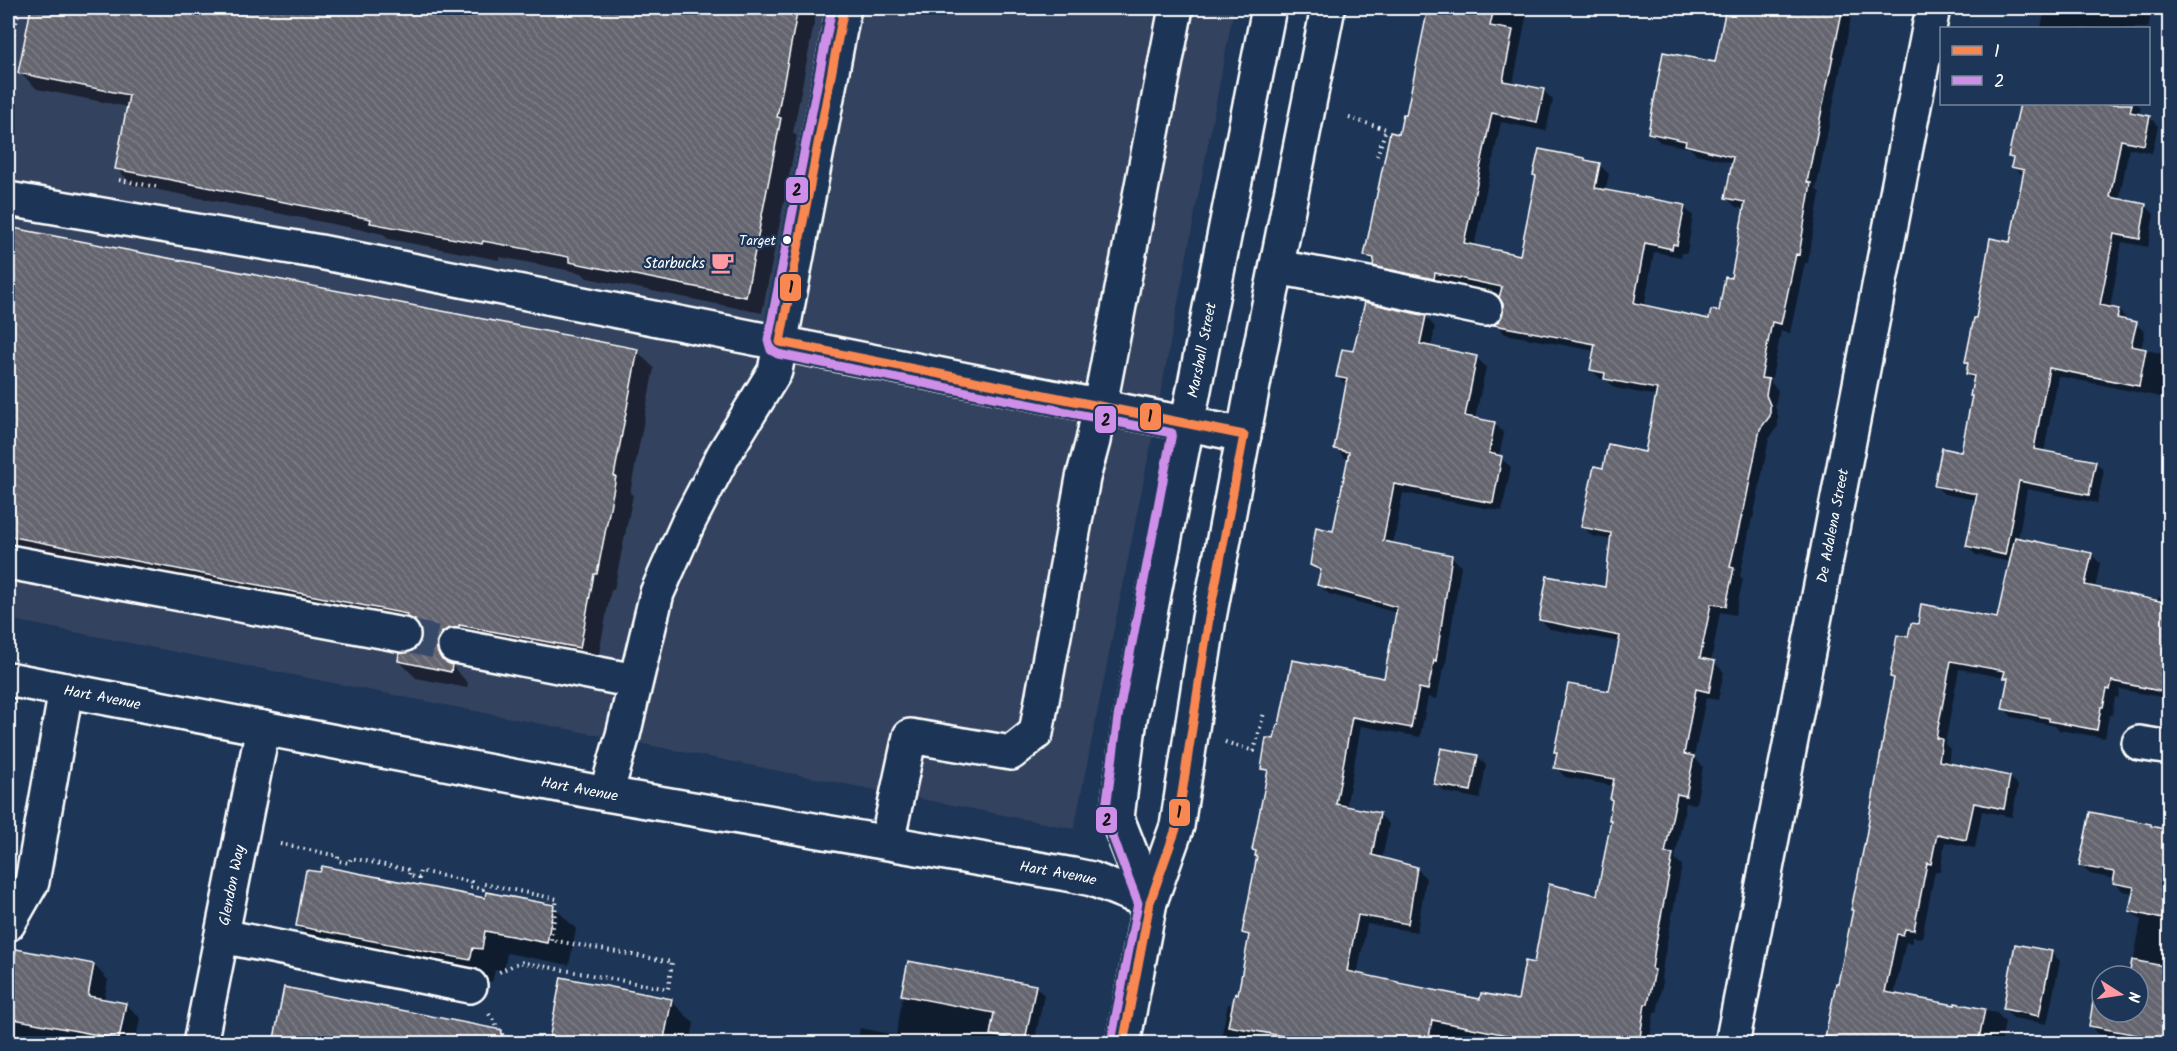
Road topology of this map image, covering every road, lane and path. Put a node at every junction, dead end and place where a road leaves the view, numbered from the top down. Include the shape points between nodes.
1 (19, 8) edge
2 (844, 8) edge
3 (1176, 8) edge
4 (1269, 8) edge
5 (1328, 8) edge
6 (1933, 8) edge
7 (8, 64) edge
8 (1349, 118) dead end
9 (1377, 156) dead end
10 (8, 199) edge
11 (1277, 267) junction
12 (1485, 309) dead end
13 (780, 342) junction
14 (1100, 405) junction
15 (1186, 424) junction
16 (1244, 435) junction
17 (8, 562) edge
18 (403, 635) tunnel mouth
19 (455, 646) tunnel mouth
20 (8, 679) edge
21 (634, 681) junction
22 (66, 690) junction
23 (1264, 713) dead end
24 (263, 728) junction
25 (1225, 742) dead end
26 (606, 794) junction
27 (887, 842) junction
28 (280, 844) dead end
29 (1150, 902) junction
30 (8, 924) edge
31 (222, 936) junction
32 (470, 986) junction
33 (200, 1044) edge
34 (535, 1044) edge
35 (1123, 1044) edge
36 (1732, 1044) edge

1 - 7 path
2 - 13 street
3 - 14 street
4 - 15 street, Marshall Street
5 - 11 street
6 - 36 street, De Adalena Street
8 - 9 path via 1386,129
10 - 13 street via 320,252
11 - 12 street
11 - 16 street
13 - 14 street
13 - 21 street via 775,371 724,454 657,593
14 - 15 street
14 - 27 street via 1036,733 1011,753 910,736
15 - 16 street
15 - 29 street, Marshall Street via 1130,719 1118,818
16 - 29 street via 1209,618 1177,826
17 - 18 street
19 - 21 street
20 - 22 street, Hart Avenue
21 - 26 street
22 - 24 street, Hart Avenue
22 - 30 street via 32,882
23 - 25 path via 1254,751
24 - 26 street, Hart Avenue
24 - 31 street, Glendon Way
26 - 27 street, Hart Avenue
27 - 29 street, Hart Avenue via 1083,877
28 - 32 path via 338,856 338,861 350,863 351,858 410,870 409,876 419,878 420,871 471,882 470,887 483,889 484,884 557,899 551,940 672,962 668,989 520,962
29 - 35 street
31 - 32 street
31 - 33 street, Glendon Way
32 - 34 path via 504,1037

